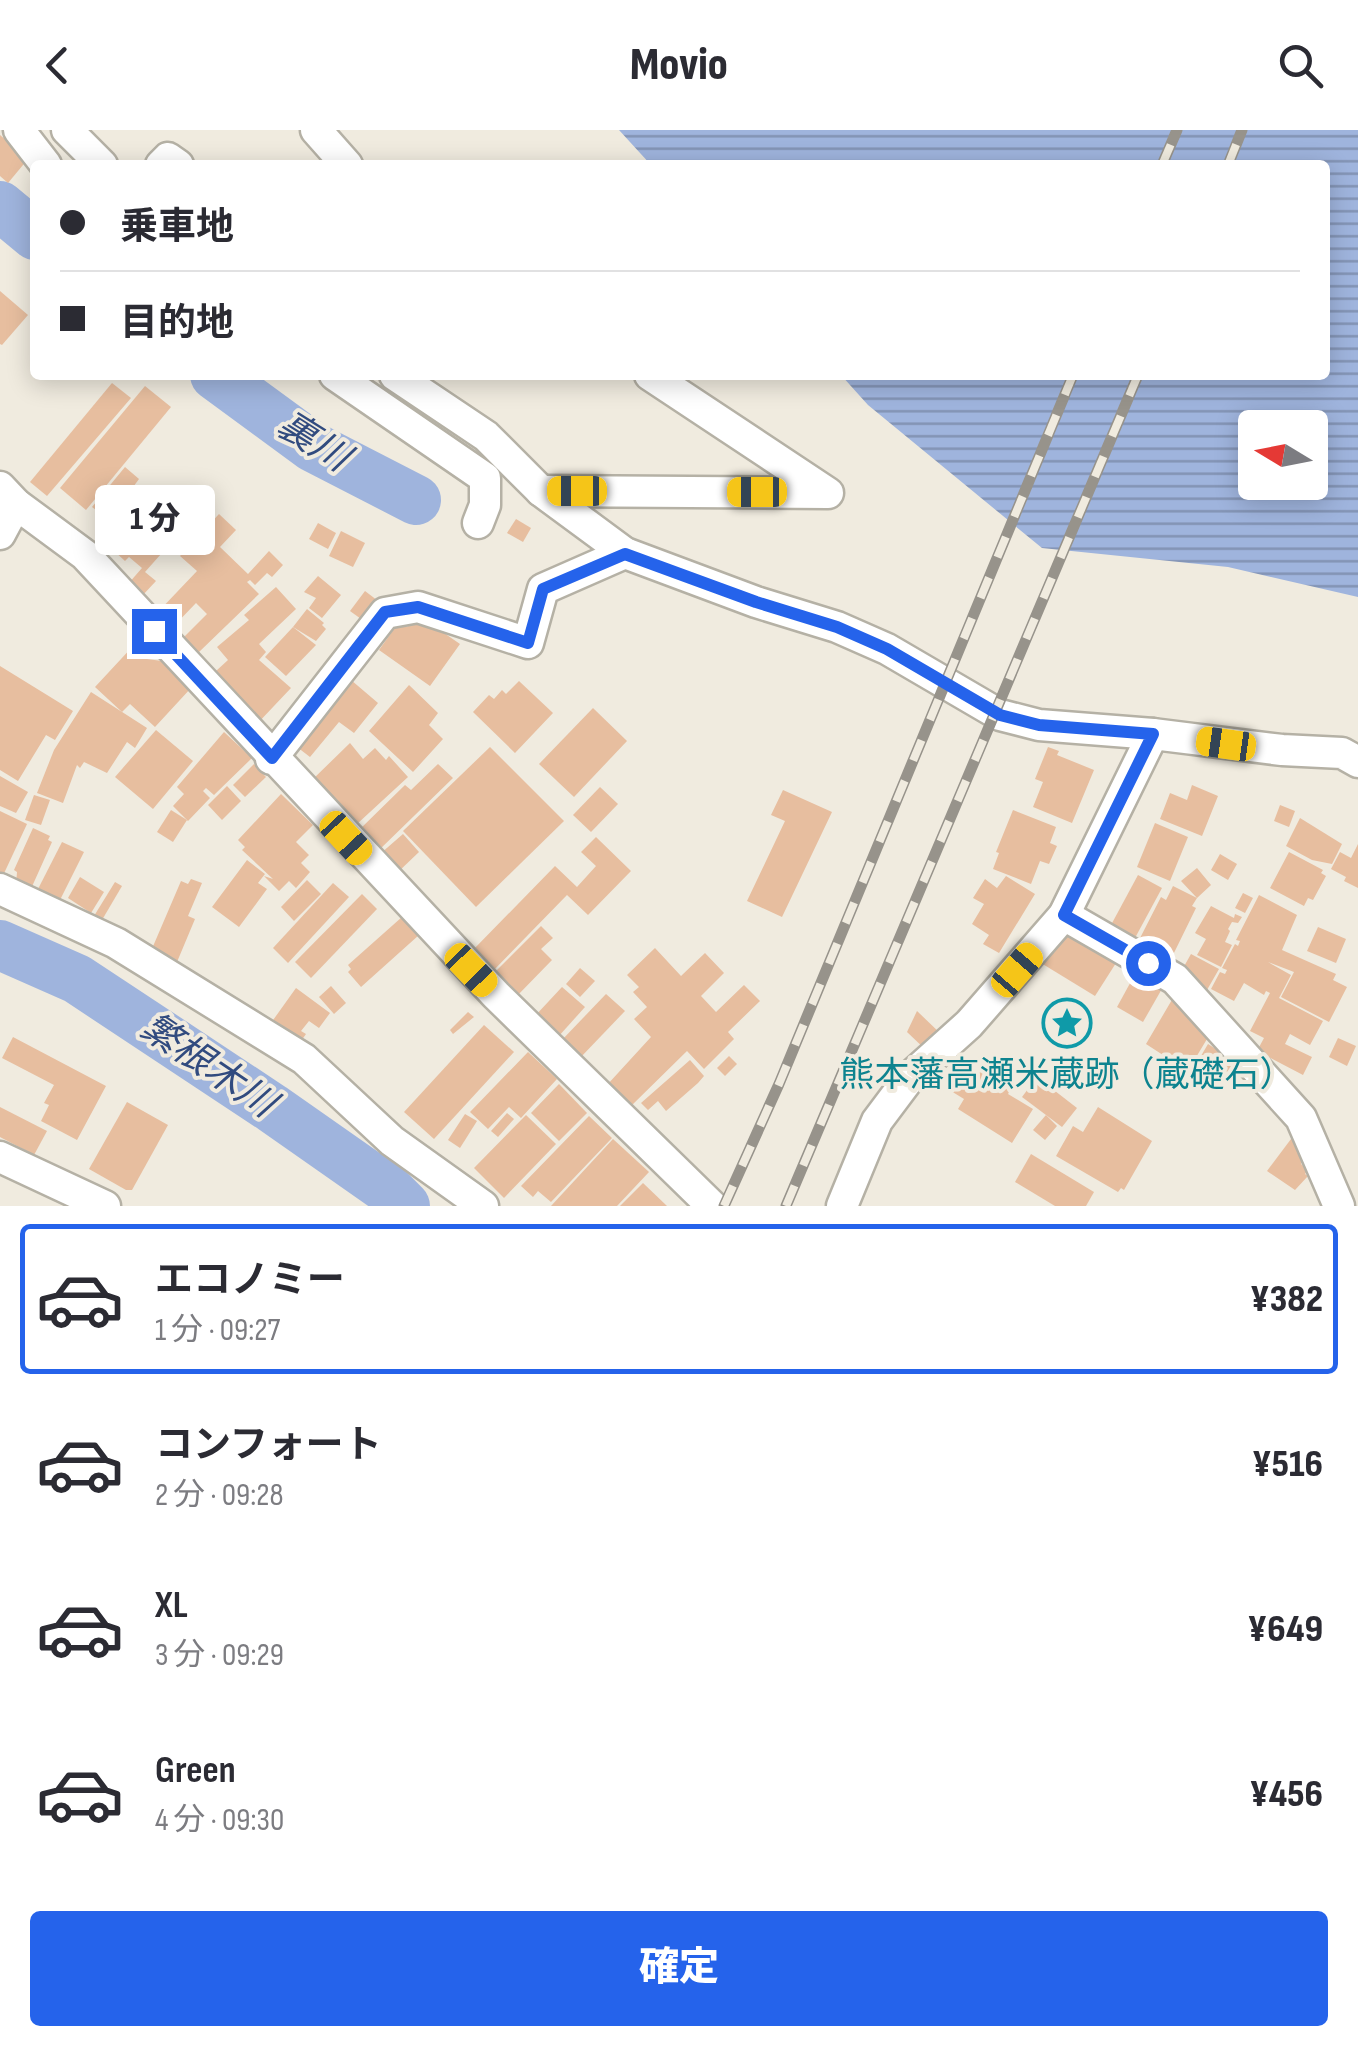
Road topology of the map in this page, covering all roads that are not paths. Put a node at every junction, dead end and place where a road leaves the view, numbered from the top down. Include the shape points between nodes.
1 (19, 130) edge
2 (68, 130) edge
3 (316, 130) edge
4 (42, 160) edge
5 (97, 160) edge
6 (342, 160) edge
7 (342, 380) edge
8 (402, 380) edge
9 (658, 380) edge
10 (542, 490) junction
11 (8, 495) edge
12 (478, 523) dead end
13 (0, 534) edge
14 (625, 554) junction
15 (1153, 734) junction
16 (1353, 756) edge
17 (272, 758) junction
18 (0, 889) edge
19 (1064, 915) junction
20 (0, 1157) edge
21 (698, 1201) edge
22 (105, 1206) edge
23 (483, 1206) edge
24 (842, 1206) edge
25 (1339, 1206) edge

1 - 4 street
2 - 5 street
3 - 6 street
7 - 12 street via 485,478
8 - 10 street via 486,436
9 - 10 street via 828,493
10 - 14 street
11 - 13 street
11 - 17 street via 85,556
14 - 15 street via 837,627 1000,715 1039,725
14 - 17 street via 543,589 528,643 418,607 385,612
15 - 16 street
15 - 19 street
17 - 21 street
18 - 23 street via 116,942 304,1059 392,1141
19 - 24 street via 877,1121
19 - 25 street via 1175,979 1301,1118
20 - 22 street

